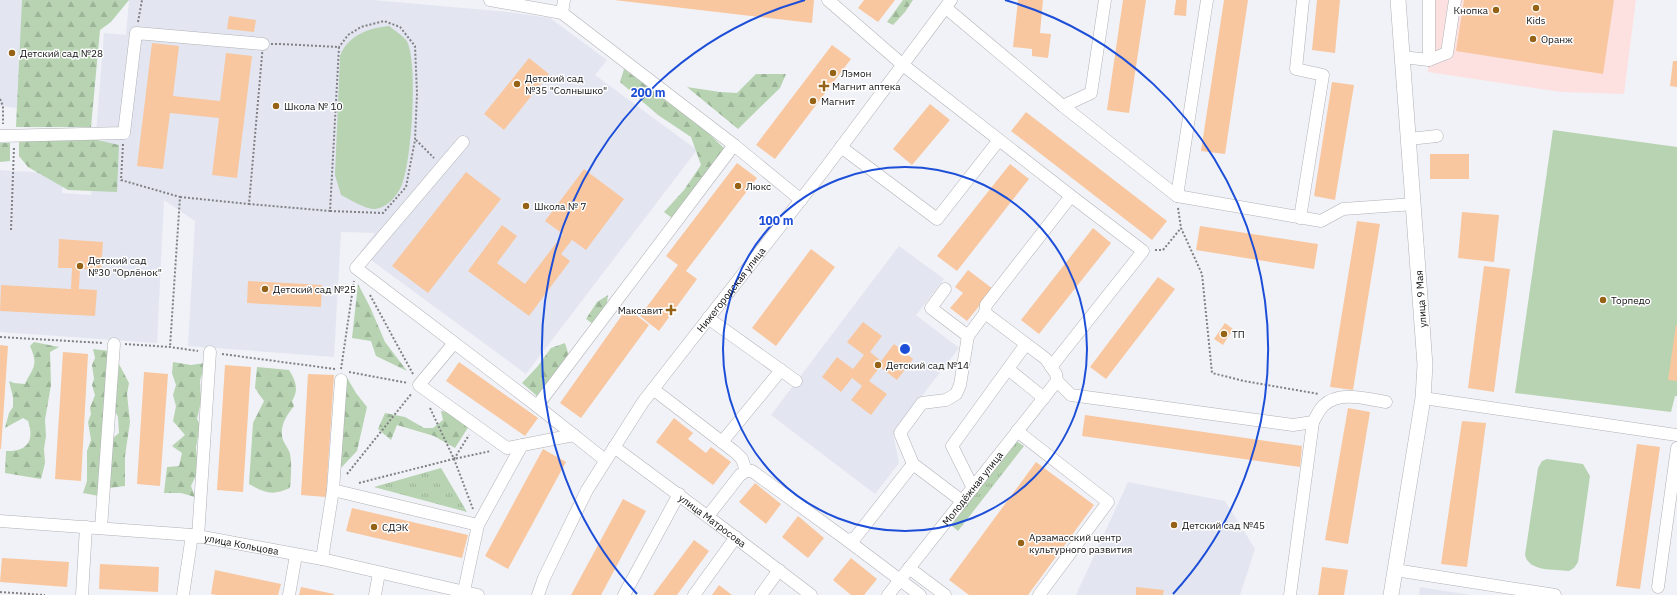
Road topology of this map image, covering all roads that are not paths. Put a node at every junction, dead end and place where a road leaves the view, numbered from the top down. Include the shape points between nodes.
1 (490, 0) edge
2 (564, 0) edge
3 (1105, 0) edge
4 (1206, 0) edge
5 (1303, 0) edge
6 (1398, 0) edge
7 (1429, 0) edge
8 (1455, 0) edge
9 (833, 2) edge
10 (529, 4) edge
11 (948, 4) edge
12 (562, 13) junction
13 (264, 44) road end
14 (1402, 57) junction
15 (1429, 60) junction
16 (903, 65) junction
17 (1064, 106) junction
18 (6, 136) edge
19 (1437, 136) dead end
20 (1409, 139) junction
21 (999, 140) junction
22 (463, 142) dead end
23 (734, 145) junction
24 (841, 147) junction
25 (1071, 196) junction
26 (1176, 196) junction
27 (801, 200) junction
28 (1414, 204) junction
29 (1300, 218) junction
30 (945, 290) dead end
31 (985, 313) junction
32 (708, 318) junction
33 (968, 336) junction
34 (454, 343) junction
35 (114, 344) dead end
36 (1026, 344) junction
37 (210, 352) dead end
38 (1051, 367) junction
39 (1008, 369) junction
40 (781, 370) junction
41 (341, 380) road end
42 (796, 381) dead end
43 (1056, 381) junction
44 (653, 389) junction
45 (1044, 398) junction
46 (1423, 398) junction
47 (1386, 402) dead end
48 (537, 406) junction
49 (1313, 422) junction
50 (1017, 431) junction
51 (574, 435) junction
52 (1677, 435) edge
53 (722, 442) junction
54 (522, 445) junction
55 (614, 447) junction
56 (1677, 448) edge
57 (605, 460) junction
58 (913, 464) junction
59 (746, 471) junction
60 (972, 488) junction
61 (333, 490) junction
62 (679, 494) junction
63 (962, 501) junction
64 (708, 516) junction
65 (0, 521) edge
66 (478, 525) junction
67 (86, 527) junction
68 (101, 528) junction
69 (195, 536) junction
70 (736, 538) junction
71 (847, 540) junction
72 (296, 555) junction
73 (322, 559) junction
74 (909, 568) junction
75 (779, 570) junction
76 (1395, 570) junction
77 (379, 573) junction
78 (900, 580) junction
79 (1658, 587) dead end
80 (464, 592) junction
81 (82, 595) edge
82 (183, 595) edge
83 (288, 595) edge
84 (375, 595) edge
85 (478, 595) edge
86 (538, 595) edge
87 (624, 595) edge
88 (694, 595) edge
89 (761, 595) edge
90 (811, 595) edge
91 (888, 595) edge
92 (920, 595) edge
93 (945, 595) edge
94 (1039, 595) edge
95 (1290, 595) edge
96 (1390, 595) edge
97 (1555, 595) edge

1 - 10 street
2 - 12 street
3 - 17 street via 1091,93
4 - 26 street
5 - 29 street via 1296,69 1323,75
6 - 14 main road, улица 9 Мая
7 - 15 street
8 - 15 street via 1448,53
9 - 16 street
10 - 12 street
11 - 16 street, Нижегородская улица
11 - 17 street
12 - 23 street
13 - 18 street via 136,33 124,133
14 - 15 street
14 - 20 main road, улица 9 Мая
16 - 21 street
16 - 24 street, Нижегородская улица
17 - 26 street
19 - 20 street
20 - 28 main road, улица 9 Мая
21 - 24 street via 937,219
21 - 25 street
22 - 34 street via 356,268
23 - 27 street
23 - 48 street
24 - 27 street, Нижегородская улица
25 - 31 street via 986,305
25 - 38 street via 1143,251
26 - 29 street
27 - 32 street, Нижегородская улица
28 - 29 street via 1343,209 1321,222
28 - 46 main road, улица 9 Мая via 1425,365
30 - 33 street via 931,308
31 - 33 street
31 - 36 street
32 - 40 street
32 - 44 street, Нижегородская улица
33 - 58 street via 956,394 946,400 922,403 900,433
34 - 48 street
34 - 54 street via 419,385 507,448
35 - 68 street
36 - 38 street via 1046,359
36 - 39 street
37 - 69 street
38 - 43 street via 1056,374
39 - 45 street
39 - 60 street via 952,446
40 - 42 street
40 - 53 street
41 - 61 street
43 - 45 street, Молодёжная улица
43 - 49 street via 1071,394 1293,425
44 - 53 street
44 - 55 street, Нижегородская улица
45 - 50 street, Молодёжная улица
46 - 52 street
46 - 76 main road, улица 9 Мая
47 - 49 street via 1338,397 1323,406
48 - 51 street
49 - 95 street
50 - 60 street, Молодёжная улица
50 - 94 street via 1108,502
51 - 54 street
51 - 57 street
53 - 59 street via 742,459
54 - 66 street
55 - 57 street, Нижегородская улица
55 - 62 street, улица Матросова
56 - 79 street
57 - 86 street, Нижегородская улица via 586,490
58 - 63 street
58 - 71 street via 855,538
59 - 64 street via 740,475
59 - 71 street via 752,471
60 - 63 street, Молодёжная улица
61 - 66 street
61 - 73 street
62 - 64 street, улица Матросова
62 - 87 street
63 - 74 street, Молодёжная улица
64 - 70 street, улица Матросова
65 - 67 street, улица Кольцова
66 - 80 street
67 - 68 street, улица Кольцова
67 - 81 street
68 - 69 street, улица Кольцова
69 - 72 street, улица Кольцова
69 - 82 street
70 - 75 street, улица Матросова
70 - 88 street
71 - 78 street
72 - 73 street, улица Кольцова
72 - 83 street
73 - 77 street, улица Кольцова
74 - 78 street, Молодёжная улица
74 - 93 street
75 - 89 street
75 - 90 street, улица Матросова
76 - 96 main road, улица 9 Мая
76 - 97 street
77 - 80 street, улица Кольцова
77 - 84 street
78 - 91 street, Молодёжная улица
78 - 92 street
80 - 85 street, улица Кольцова

